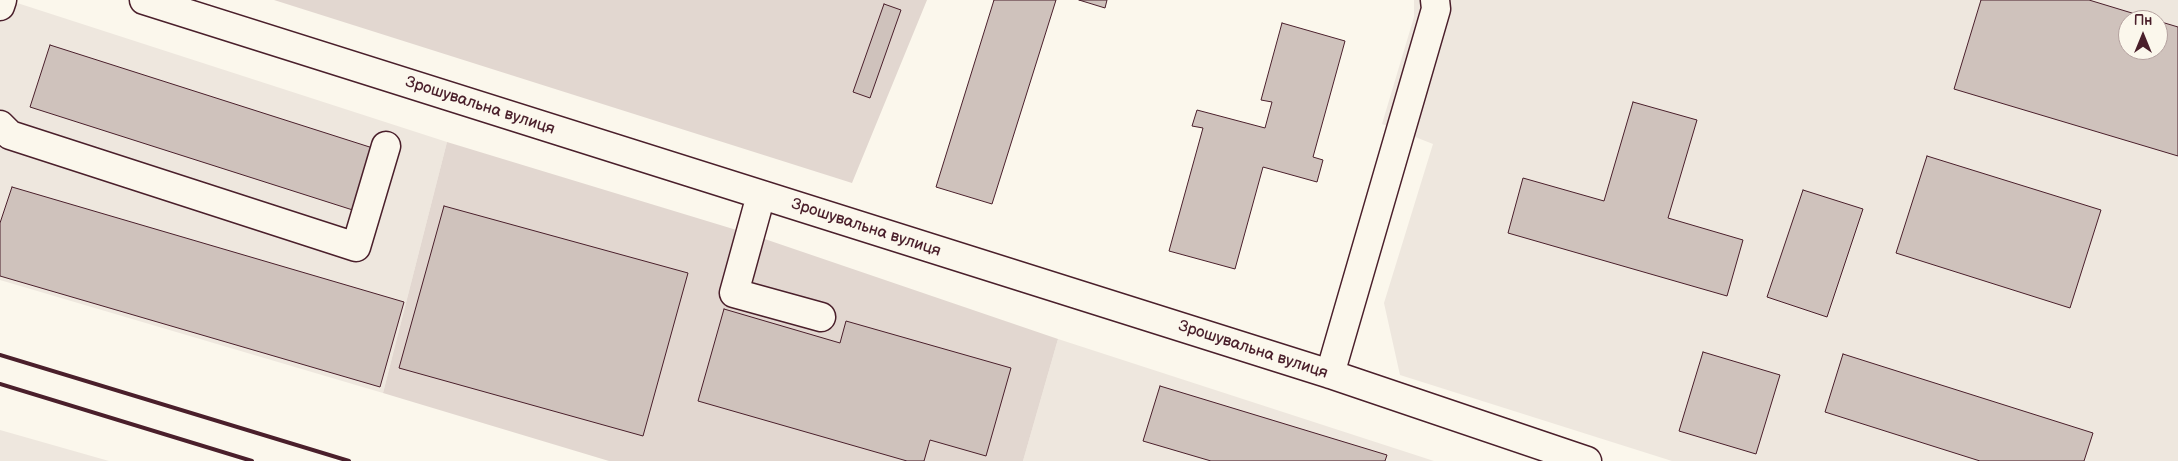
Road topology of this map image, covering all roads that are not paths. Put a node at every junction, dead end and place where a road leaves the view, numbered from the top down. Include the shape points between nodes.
1 (2, 0) edge
2 (144, 0) edge
3 (1435, 0) edge
4 (0, 6) edge
5 (0, 126) edge
6 (386, 146) dead end
7 (761, 195) junction
8 (821, 317) dead end
9 (1330, 374) junction
10 (1587, 461) edge

1 - 4 street
2 - 7 street, Зрошувальна вулиця
3 - 9 street via 1436,9
5 - 6 street via 10,135 356,247
7 - 8 street via 734,293
7 - 9 street, Зрошувальна вулиця
9 - 10 street, Зрошувальна вулиця

